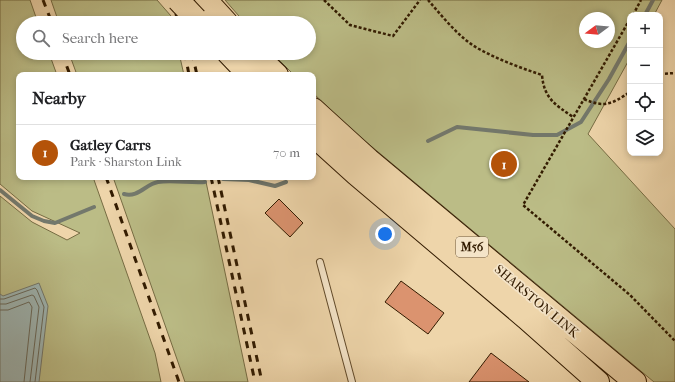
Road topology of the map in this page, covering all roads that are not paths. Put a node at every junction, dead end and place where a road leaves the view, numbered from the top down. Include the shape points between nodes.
1 (178, 0) edge
2 (206, 0) edge
3 (193, 16) edge
4 (221, 16) edge
5 (235, 60) edge
6 (261, 60) edge
7 (246, 72) edge
8 (274, 72) edge
9 (316, 112) edge
10 (316, 138) edge
11 (320, 262) dead end
12 (352, 382) edge
13 (598, 382) edge
14 (635, 382) edge

1 - 3 highway, bridge
2 - 4 highway
5 - 7 highway
6 - 8 highway
9 - 14 highway, SHARSTON LINK / M56 via 374,164
10 - 13 highway, SHARSTON LINK / M56
11 - 12 lane

